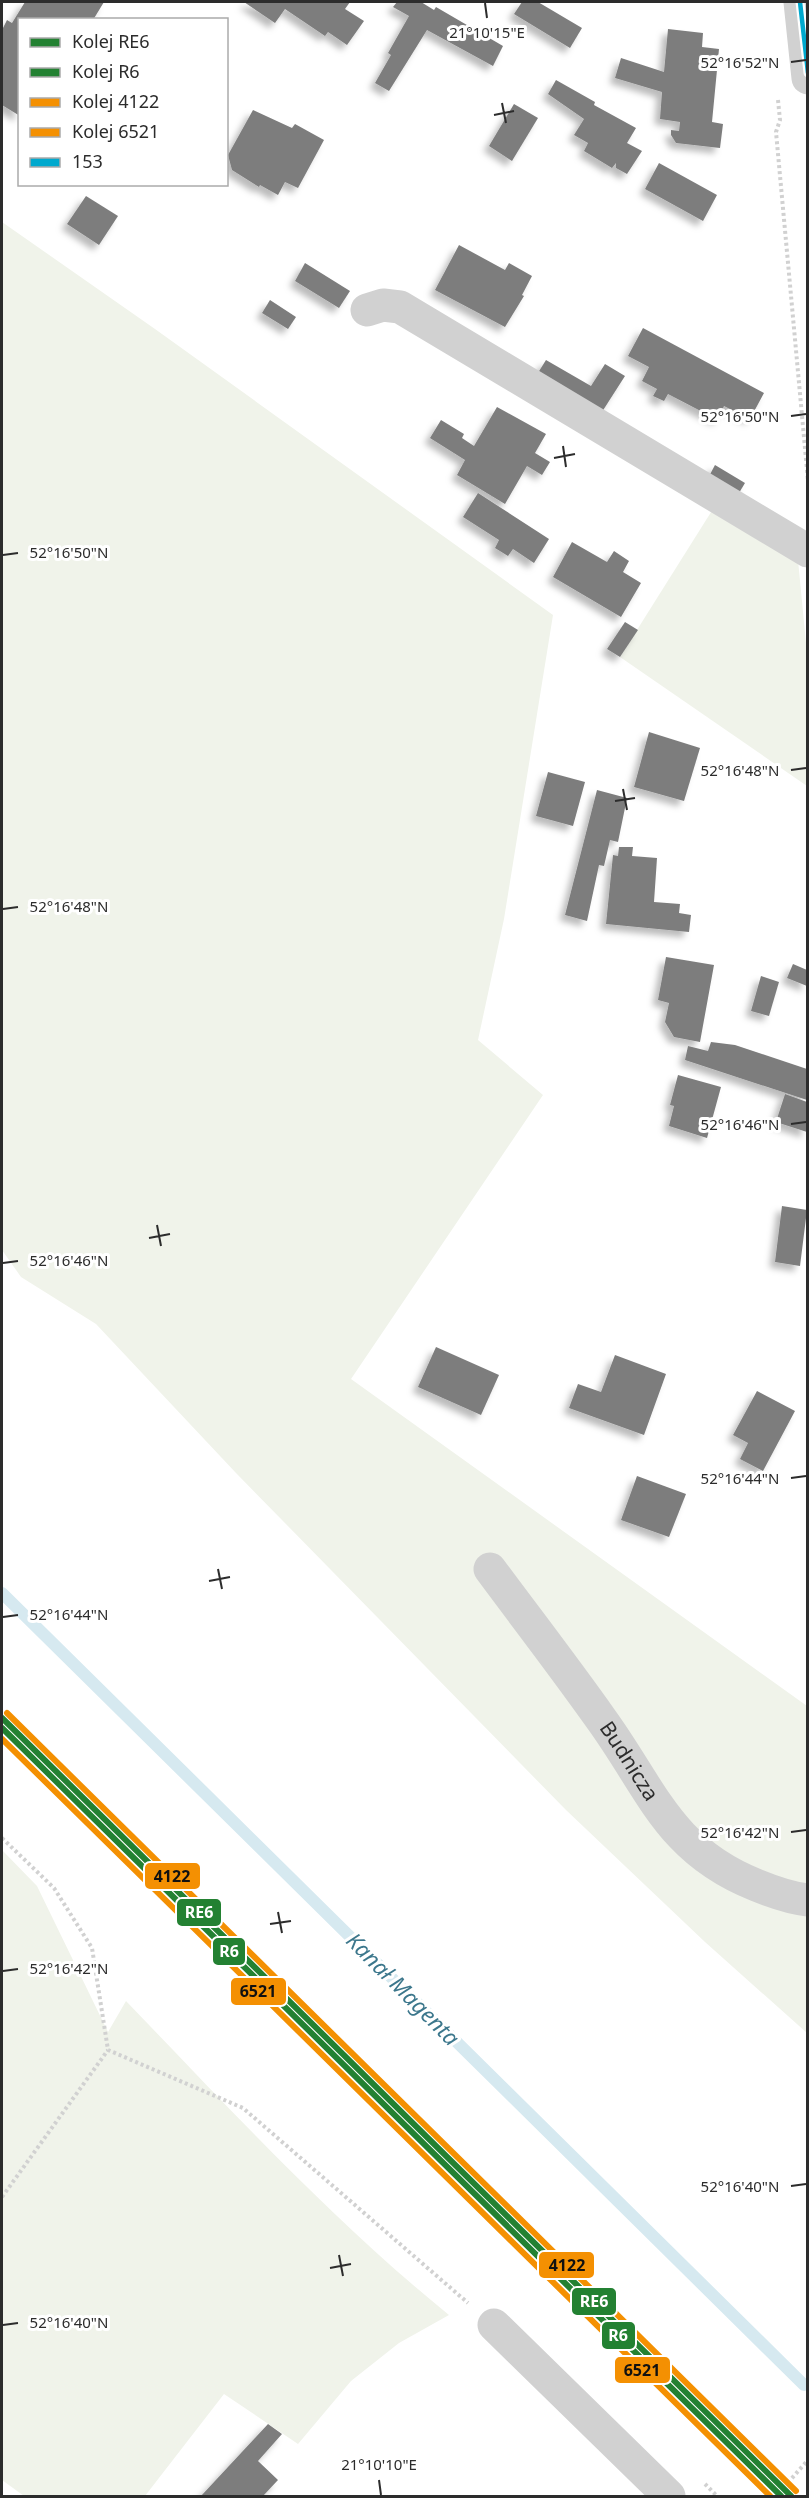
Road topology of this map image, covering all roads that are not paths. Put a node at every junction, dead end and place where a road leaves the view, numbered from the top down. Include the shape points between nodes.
1 (800, 2) edge
2 (807, 78) edge
3 (368, 310) dead end
4 (807, 551) edge
5 (490, 1569) dead end
6 (807, 1900) edge
7 (494, 2325) road end
8 (669, 2496) edge

1 - 2 street
3 - 4 street via 382,304 400,307
5 - 6 street, Budnicza via 603,1720 670,1824 696,1851 727,1873 789,1898
7 - 8 street

